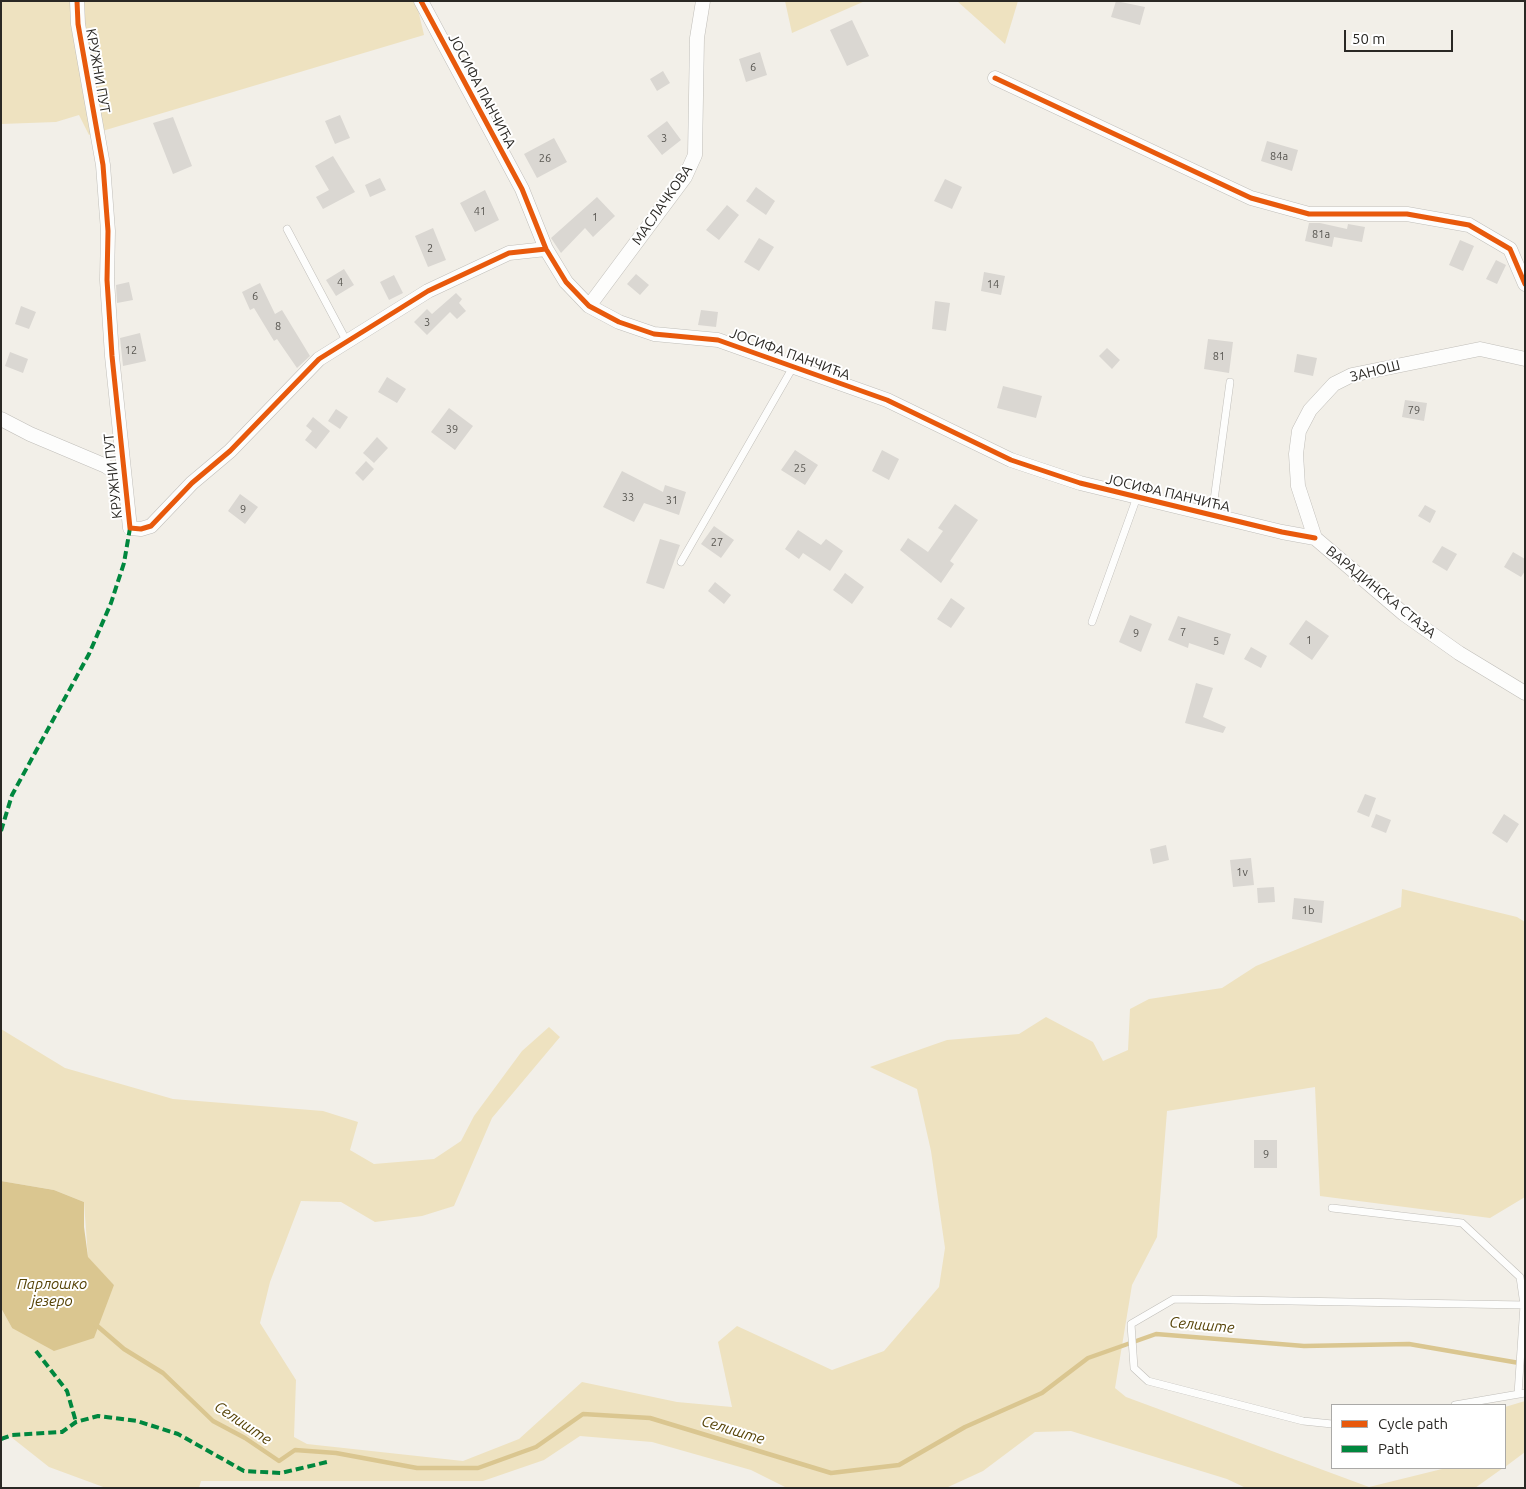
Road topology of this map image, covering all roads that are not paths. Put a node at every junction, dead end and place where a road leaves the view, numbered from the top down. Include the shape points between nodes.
1 (77, 1) edge
2 (422, 1) edge
3 (703, 1) edge
4 (995, 78) dead end
5 (287, 229) dead end
6 (546, 250) junction
7 (1525, 284) edge
8 (589, 306) junction
9 (347, 342) junction
10 (1525, 359) edge
11 (793, 367) junction
12 (1230, 382) dead end
13 (1, 419) edge
14 (125, 480) junction
15 (1137, 497) junction
16 (1212, 515) junction
17 (1315, 538) junction
18 (681, 562) dead end
19 (1092, 622) dead end
20 (1525, 693) edge
21 (1332, 1208) dead end
22 (1524, 1305) edge
23 (1521, 1393) edge
24 (1460, 1404) edge
25 (1331, 1424) edge

1 - 14 street, КРУЖНИ ПУТ via 78,24 103,165 112,356
2 - 6 street, ЈОСИФА ПАНЧИЋА via 522,189
3 - 8 street, МАСЛАЧКОВА via 698,38 695,155 685,177
4 - 7 street via 1251,198 1309,214 1407,214 1469,225 1510,250
5 - 9 lane
6 - 8 street, ЈОСИФА ПАНЧИЋА via 566,282
6 - 9 street, КРУЖНИ ПУТ via 509,253 428,290
8 - 11 street, ЈОСИФА ПАНЧИЋА via 619,322 654,334 718,340
9 - 14 street, КРУЖНИ ПУТ via 319,359 151,526 130,528
10 - 17 street, ЗАНОШ via 1480,349 1352,375 1334,384 1310,410 1298,431 1298,486
11 - 15 street, ЈОСИФА ПАНЧИЋА via 887,400 1011,460 1080,484
11 - 18 lane
12 - 16 lane
13 - 14 street via 106,466
15 - 16 street, ЈОСИФА ПАНЧИЋА
15 - 19 lane
16 - 17 street, ЈОСИФА ПАНЧИЋА
17 - 20 street, ВАРАДИНСКА СТАЗА via 1404,614 1459,653
21 - 22 lane via 1462,1223 1520,1277
22 - 23 lane
22 - 25 lane via 1174,1298 1131,1324 1134,1368 1148,1381 1303,1421
23 - 24 lane

